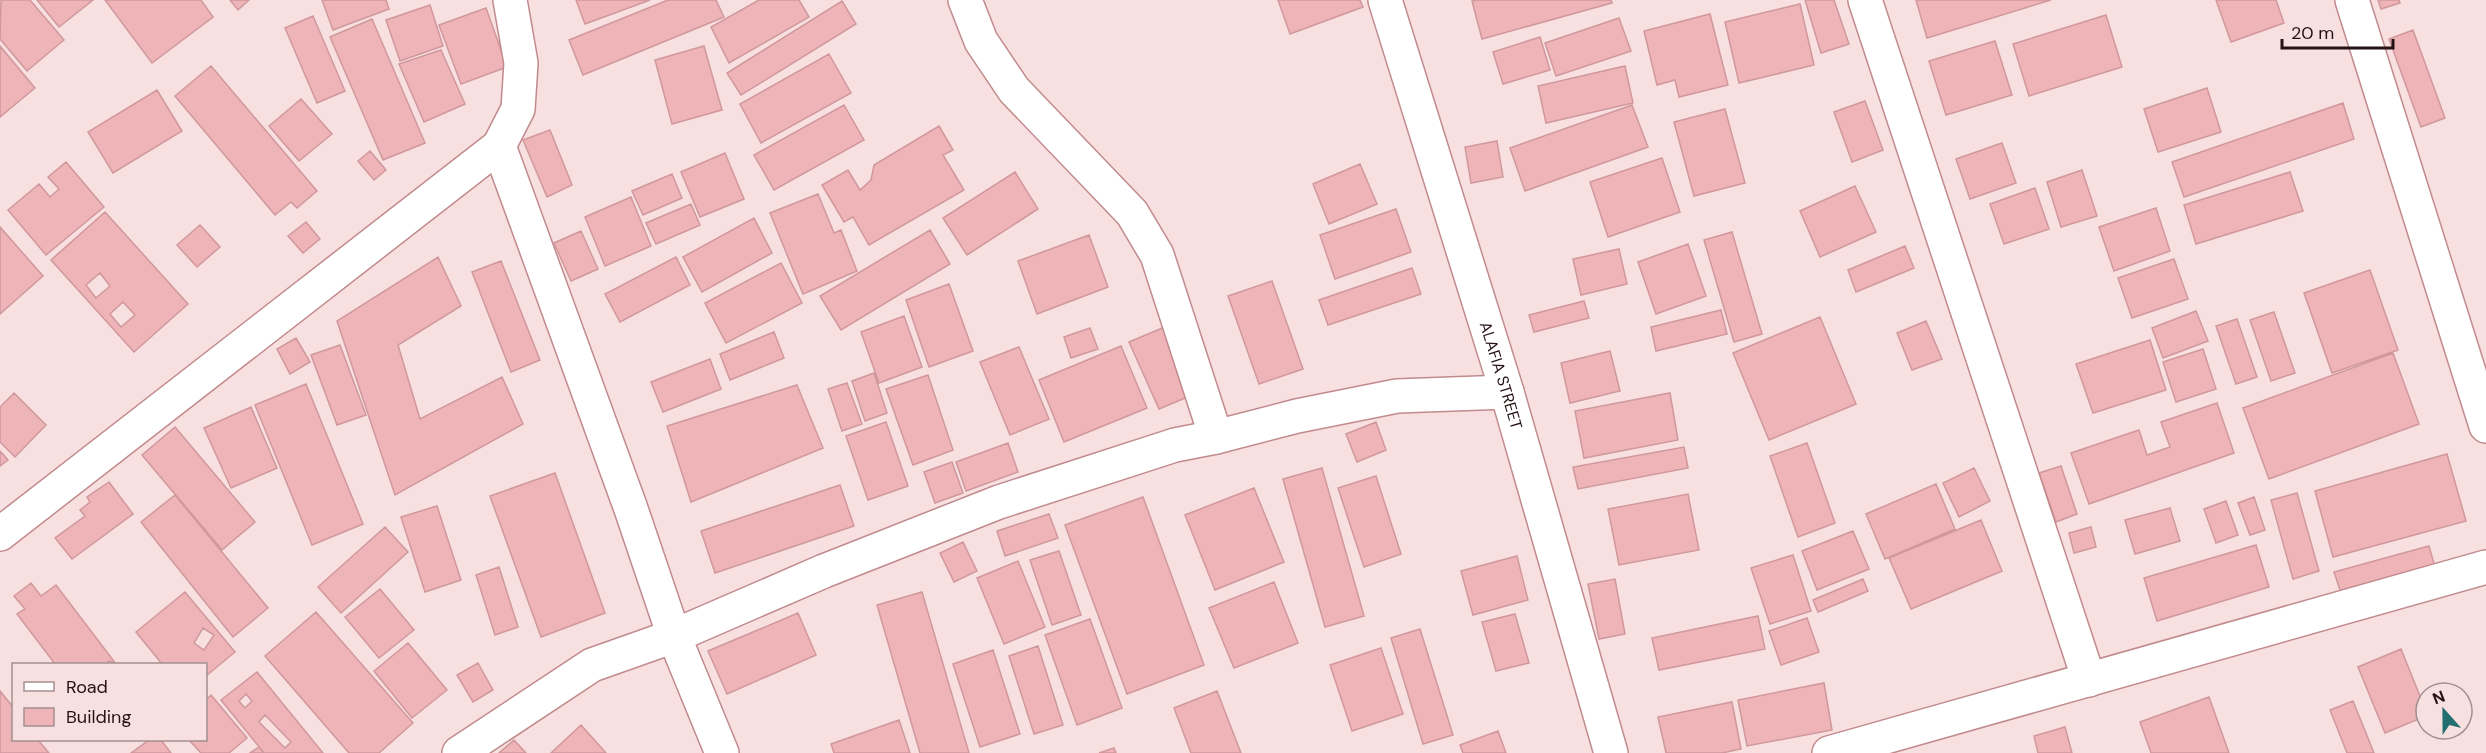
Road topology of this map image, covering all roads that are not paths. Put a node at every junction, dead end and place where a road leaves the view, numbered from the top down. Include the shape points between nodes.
1 (510, 0) edge
2 (965, 0) edge
3 (1385, 0) edge
4 (1865, 0) edge
5 (2352, 0) edge
6 (499, 146) junction
7 (1507, 392) junction
8 (2486, 426) edge
9 (1216, 437) junction
10 (0, 534) edge
11 (2486, 567) edge
12 (674, 636) junction
13 (2089, 680) junction
14 (459, 753) edge
15 (722, 753) edge
16 (1611, 753) edge
17 (1829, 753) edge

1 - 6 street via 521,63 518,109
2 - 9 street via 981,40 1014,90 1132,213 1157,255
3 - 7 street, ALAFIA STREET
4 - 13 street
5 - 8 street
6 - 10 street
6 - 12 street
7 - 9 street via 1397,396
7 - 16 street, ALAFIA STREET
9 - 12 street via 1175,445 999,502
11 - 13 street
12 - 14 street via 592,665
12 - 15 street
13 - 17 street

